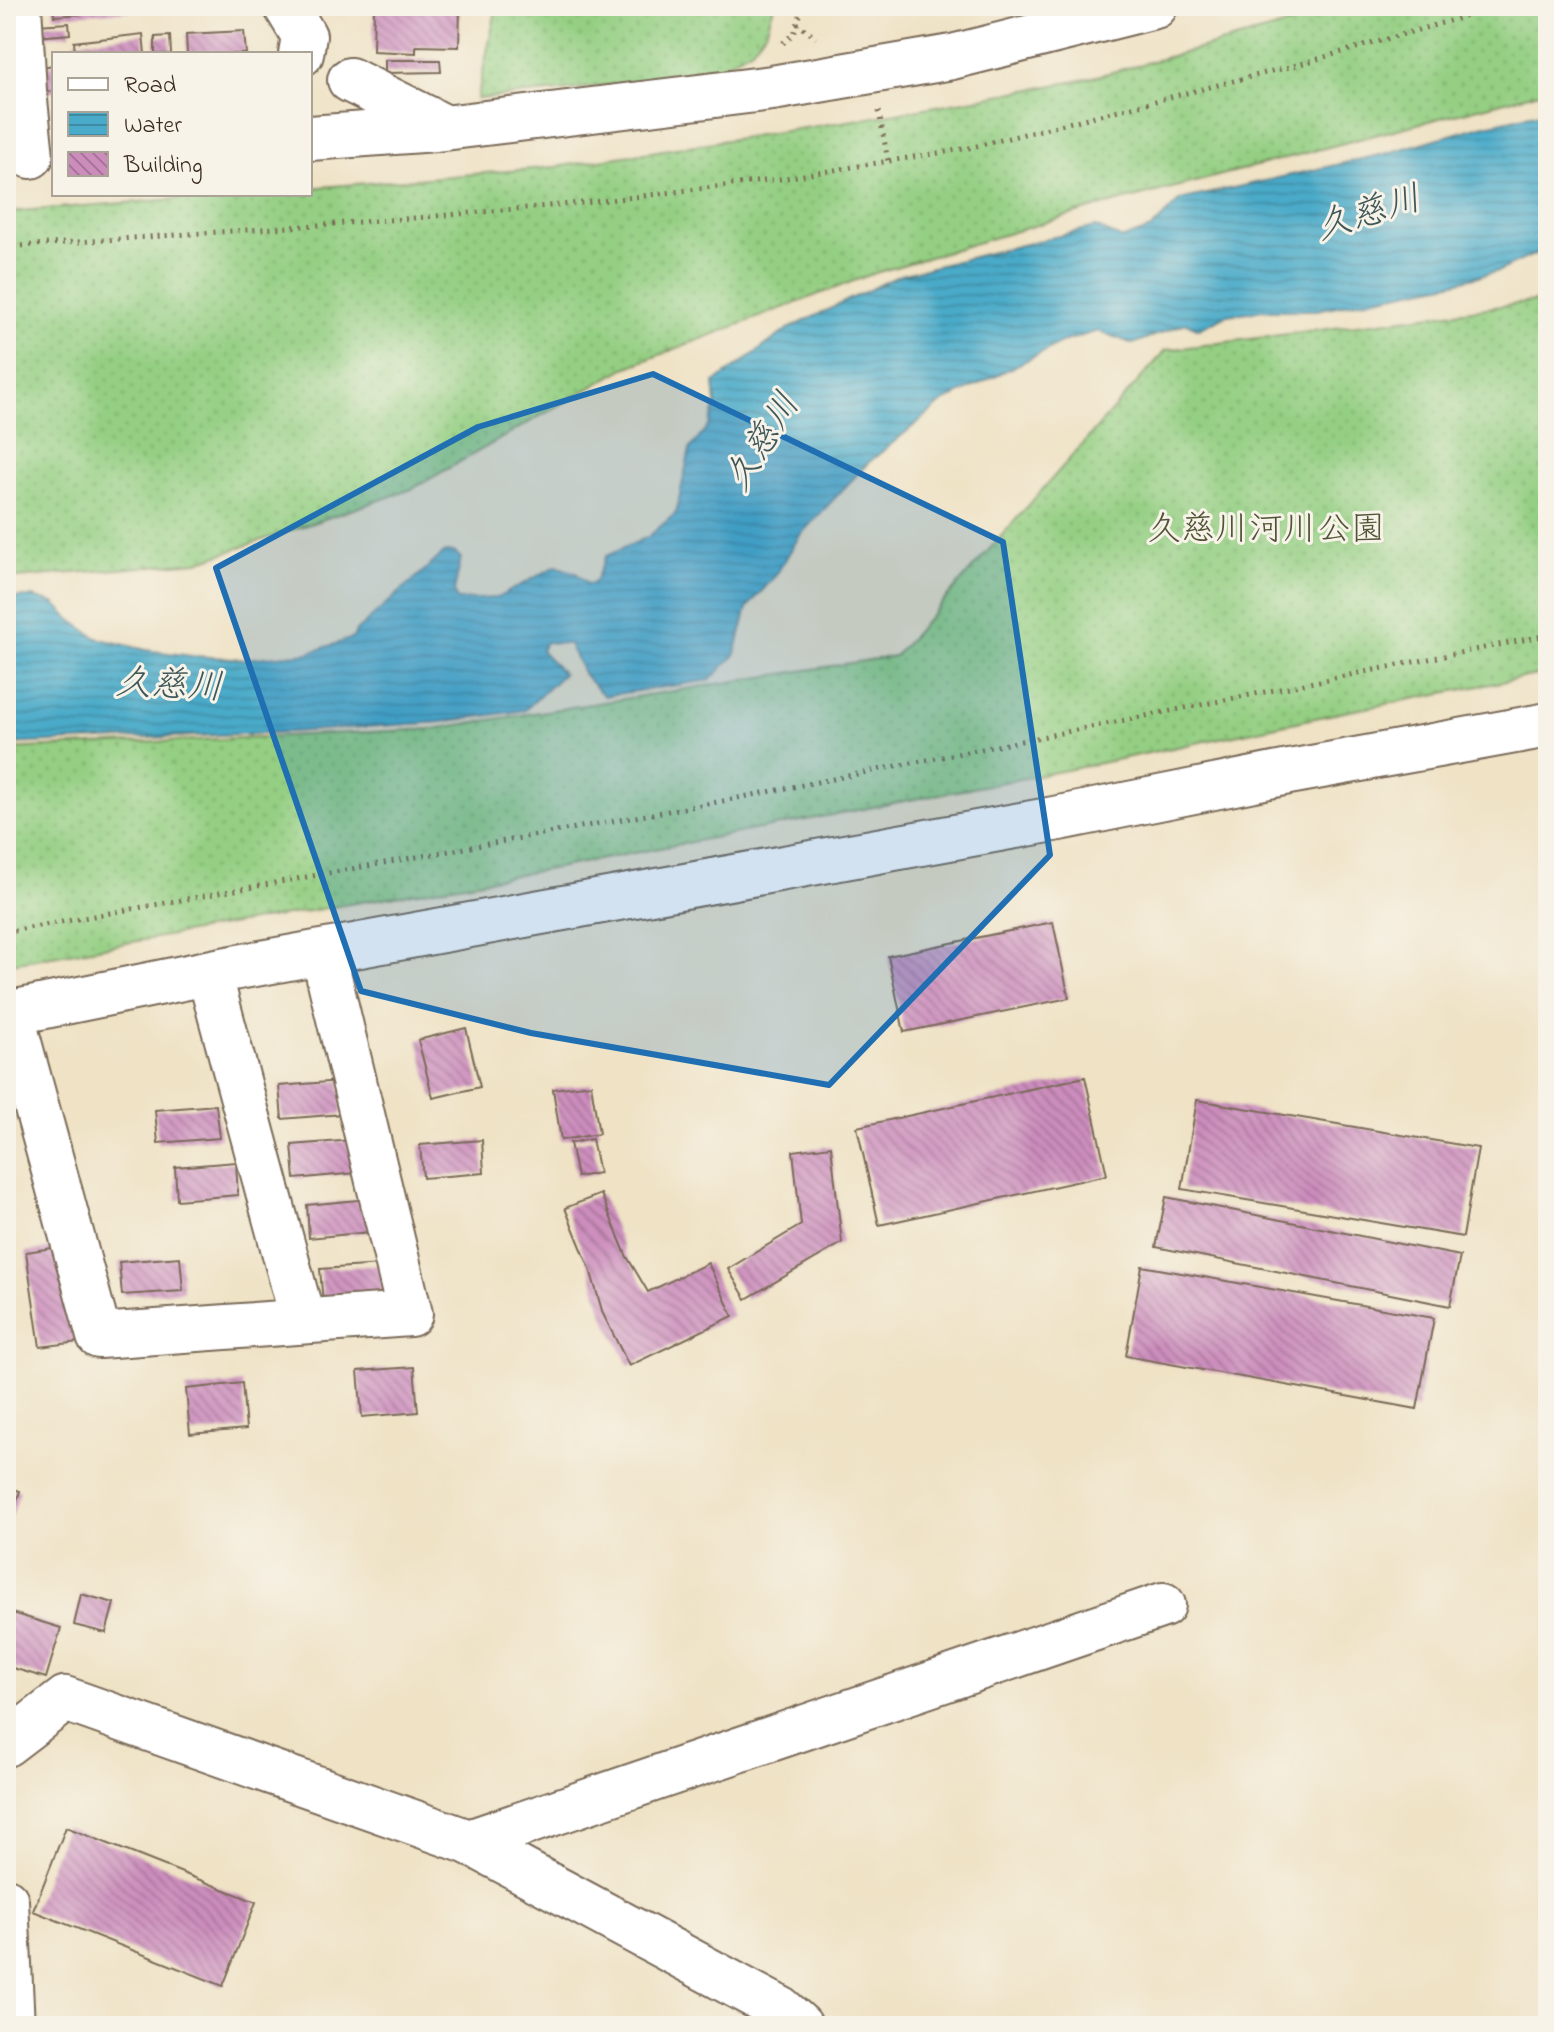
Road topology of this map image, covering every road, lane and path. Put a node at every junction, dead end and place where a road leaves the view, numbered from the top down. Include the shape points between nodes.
1 (19, 6) edge
2 (286, 6) edge
3 (1501, 6) edge
4 (1135, 8) edge
5 (301, 52) edge
6 (350, 80) dead end
7 (444, 127) junction
8 (312, 138) edge
9 (30, 156) edge
10 (6, 247) edge
11 (1548, 635) edge
12 (1548, 725) edge
13 (6, 932) edge
14 (323, 952) junction
15 (209, 973) junction
16 (9, 1013) edge
17 (303, 1321) junction
18 (1163, 1605) dead end
19 (6, 1744) edge
20 (469, 1842) junction
21 (6, 1901) edge
22 (12, 2026) edge
23 (800, 2026) edge

1 - 9 street
2 - 5 street via 304,36
3 - 10 path via 1297,65 969,148 779,179 593,202
4 - 7 street via 952,57 772,88
6 - 7 street
7 - 8 street
11 - 13 path via 738,798
12 - 14 street
14 - 15 street
14 - 17 street via 410,1314
15 - 16 street
15 - 17 street
16 - 17 street via 99,1336
18 - 20 street
19 - 20 street via 65,1699
20 - 23 street via 782,2010
21 - 22 street

